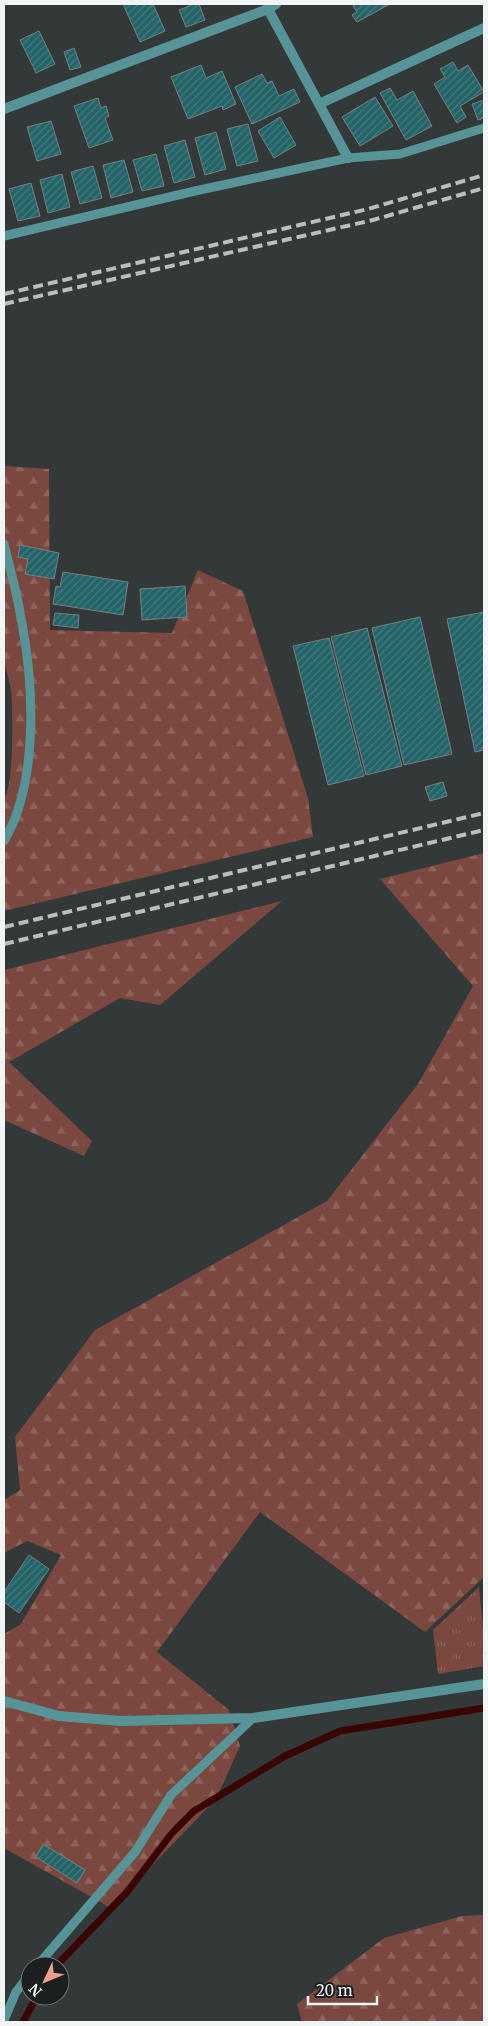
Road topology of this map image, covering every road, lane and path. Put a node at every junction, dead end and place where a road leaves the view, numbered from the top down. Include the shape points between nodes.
1 (272, 6) edge
2 (484, 28) edge
3 (319, 104) junction
4 (4, 109) edge
5 (484, 128) edge
6 (348, 158) junction
7 (4, 236) edge
8 (4, 544) edge
9 (4, 841) edge
10 (484, 1684) edge
11 (4, 1701) edge
12 (253, 1718) junction
13 (46, 1956) edge
14 (20, 1987) edge
15 (4, 2020) edge

1 - 3 street
1 - 4 street
2 - 3 street
3 - 6 street
5 - 6 lane via 400,154
6 - 7 lane
8 - 9 lane via 22,618 30,732 27,776 21,803
10 - 12 street
11 - 12 street via 59,1716 121,1721
12 - 13 lane via 171,1795 135,1852
14 - 15 lane

